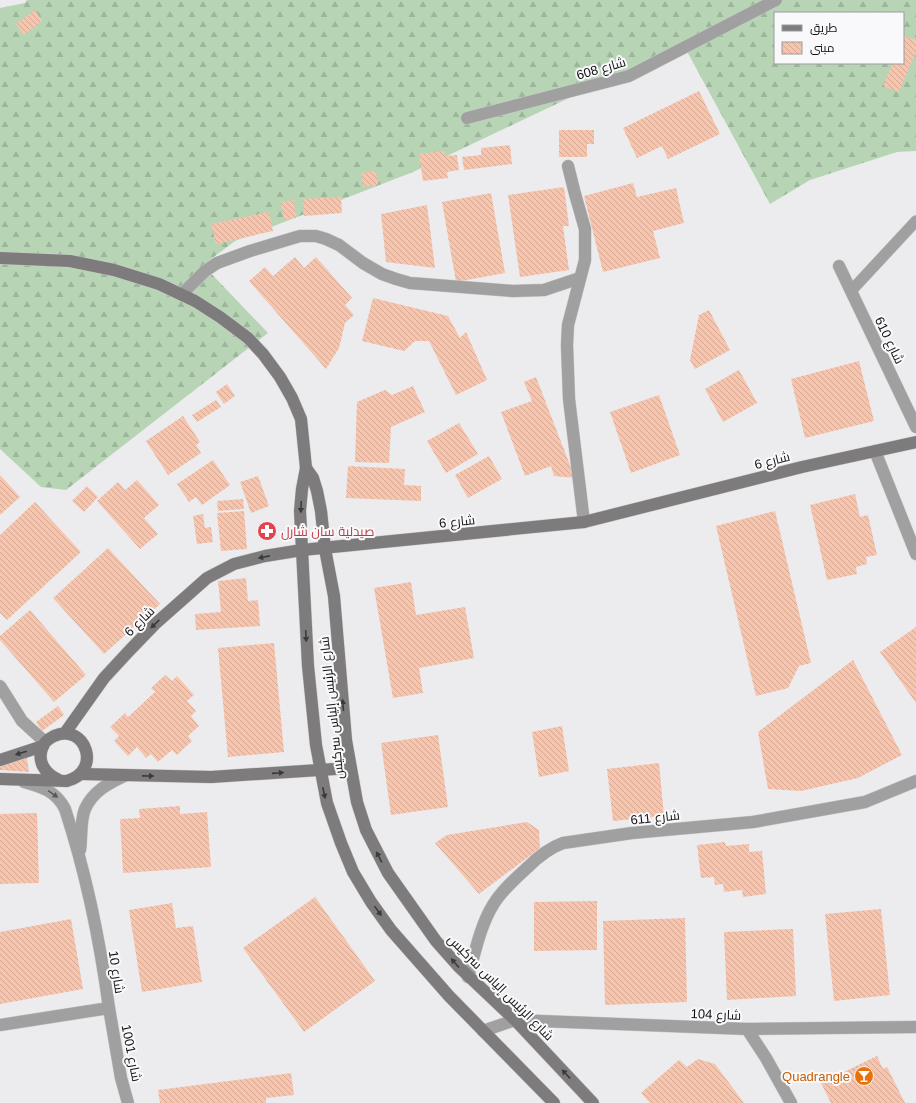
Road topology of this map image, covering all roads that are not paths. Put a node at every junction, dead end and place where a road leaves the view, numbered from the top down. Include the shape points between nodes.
1 (776, 0) edge
2 (467, 118) dead end
3 (568, 166) dead end
4 (916, 221) edge
5 (0, 258) edge
6 (839, 266) dead end
7 (580, 278) junction
8 (851, 291) junction
9 (182, 294) junction
10 (916, 427) edge
11 (916, 442) edge
12 (875, 451) junction
13 (306, 468) junction
14 (584, 522) junction
15 (325, 549) junction
16 (302, 550) junction
17 (916, 554) edge
18 (0, 686) edge
19 (65, 733) junction
20 (44, 744) junction
21 (0, 760) edge
22 (350, 768) junction
23 (320, 770) junction
24 (81, 774) junction
25 (126, 775) junction
26 (0, 779) edge
27 (17, 780) junction
28 (59, 780) junction
29 (916, 781) edge
30 (79, 857) junction
31 (468, 977) junction
32 (108, 1008) junction
33 (515, 1020) junction
34 (0, 1025) edge
35 (916, 1027) edge
36 (747, 1029) junction
37 (483, 1031) junction
38 (128, 1103) edge
39 (554, 1103) edge
40 (593, 1103) edge
41 (791, 1103) edge

1 - 2 street, شارع 608 via 629,76
3 - 7 street via 585,229 585,260
4 - 8 lane
5 - 9 main road, شارع الرئيس إلياس سركيس via 70,261 114,270
6 - 8 street, شارع 610
7 - 9 street via 544,290 513,292 410,283 382,274 326,239 300,236 217,263
7 - 14 street via 568,325 567,345 569,398
8 - 10 street, شارع 610
9 - 13 main road, شارع الرئيس إلياس سركيس via 248,338 280,376 301,419
11 - 12 main road, شارع 6
12 - 14 main road, شارع 6
12 - 17 street
13 - 15 main road, شارع الرئيس إلياس سركيس via 313,478 317,491
13 -> 16 main road, شارع الرئيس إلياس سركيس via 300,511
14 - 15 main road, شارع 6
15 - 16 main road, شارع 6
22 -> 15 main road, شارع الرئيس إلياس سركيس via 334,596
16 -> 19 main road, شارع 6 via 234,564 207,578 129,650 104,678
16 -> 23 main road, شارع الرئيس إلياس سركيس via 308,666
18 - 20 street via 22,721
19 - 20 main road via 51,737
19 - 24 main road via 79,739 87,752 87,760
20 -> 21 main road
20 - 28 main road via 40,754 44,771
22 - 23 main road
31 -> 22 main road, شارع الرئيس إلياس سركيس via 436,941 388,873 366,830
25 -> 23 main road via 211,777
23 -> 37 main road, شارع الرئيس إلياس سركيس via 326,803 341,844 353,872 371,902 420,964
24 - 25 main road
24 - 28 main road via 67,780
25 - 30 street via 102,787 85,809
26 - 27 main road
27 - 28 main road
27 -> 30 street, شارع 10 via 40,787 60,800
29 - 31 street, شارع 611 via 865,802 753,822 632,833 554,846 510,883 493,905 481,932
30 - 32 street, شارع 10 via 104,970
31 - 33 main road, شارع الرئيس إلياس سركيس
32 - 34 street, شارع 10
32 - 38 street, شارع 1001
33 - 36 street, شارع 104
33 - 37 street
40 -> 33 main road, شارع الرئيس إلياس سركيس
35 - 36 street, شارع 104
36 - 41 street
37 - 39 main road, شارع الرئيس إلياس سركيس

